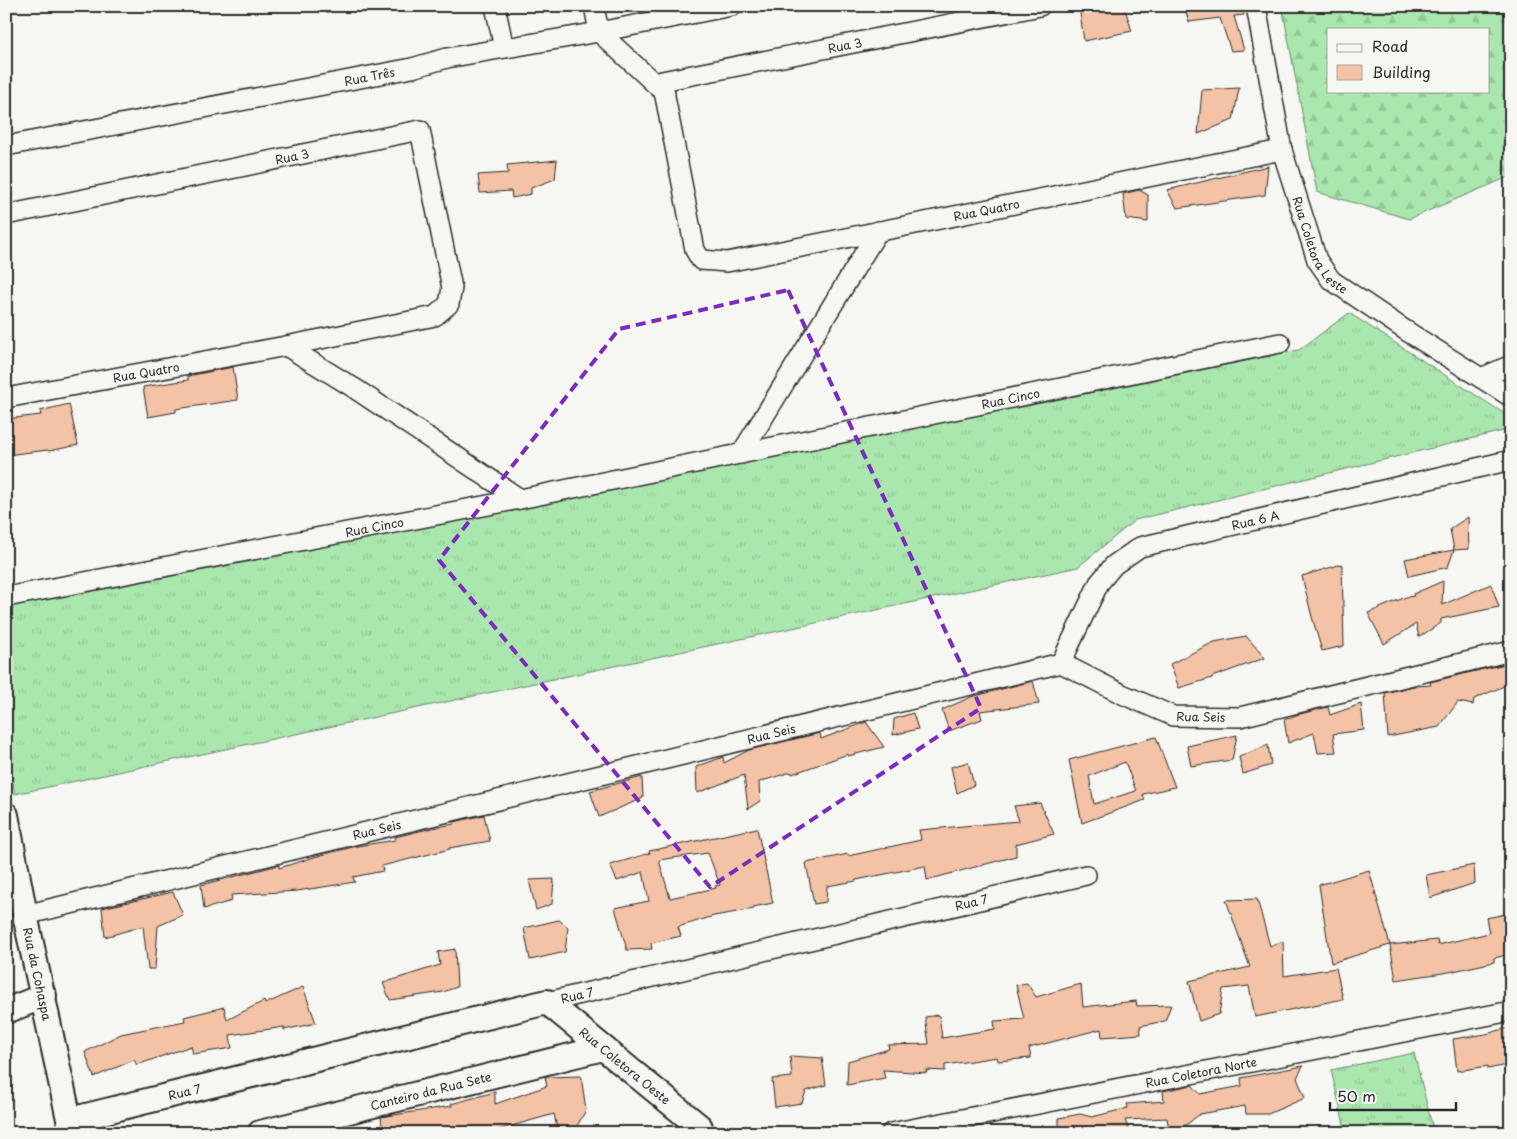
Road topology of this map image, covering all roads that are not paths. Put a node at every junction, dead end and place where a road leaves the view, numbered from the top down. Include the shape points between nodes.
1 (495, 6) edge
2 (594, 6) edge
3 (732, 6) edge
4 (1040, 6) edge
5 (1256, 6) edge
6 (599, 32) junction
7 (504, 48) junction
8 (665, 93) junction
9 (6, 146) edge
10 (1282, 150) junction
11 (6, 216) edge
12 (878, 231) junction
13 (452, 288) joint
14 (1280, 343) dead end
15 (286, 346) junction
16 (1511, 365) edge
17 (1481, 378) junction
18 (1511, 397) edge
19 (6, 398) edge
20 (741, 454) junction
21 (1511, 460) edge
22 (520, 499) junction
23 (6, 597) edge
24 (1511, 651) edge
25 (1061, 663) junction
26 (6, 814) edge
27 (1086, 875) dead end
28 (25, 915) junction
29 (44, 996) junction
30 (547, 1002) junction
31 (6, 1011) edge
32 (1511, 1011) edge
33 (603, 1048) junction
34 (71, 1126) edge
35 (705, 1131) edge
36 (260, 1133) edge
37 (891, 1133) edge

1 - 7 street
2 - 6 street
3 - 6 street, Rua Três
4 - 8 street, Rua 3 via 662,81
5 - 10 street, Rua Coletora Leste
6 - 7 street, Rua Três
6 - 8 street
7 - 9 street, Rua Três
8 - 12 street, Rua Quatro via 695,250 701,260 727,262
10 - 12 street, Rua Quatro
10 - 17 street, Rua Coletora Leste via 1317,260 1331,280
11 - 13 street, Rua 3 via 420,130
12 - 20 street
13 - 15 street, Rua Quatro via 449,304 435,316
14 - 20 street, Rua Cinco
15 - 19 street, Rua Quatro
15 - 22 street
16 - 17 street
17 - 18 street, Rua Coletora Leste
20 - 22 street, Rua Cinco
21 - 25 street, Rua 6 A via 1140,547 1114,565 1099,583
22 - 23 street, Rua Cinco
24 - 25 street, Rua Seis via 1240,716 1173,716
25 - 28 street, Rua Seis
26 - 28 street, Rua da Cohaspa
27 - 30 street, Rua 7
28 - 29 street, Rua da Cohaspa
29 - 31 street
29 - 34 street, Rua da Cohaspa
30 - 33 street, Rua Coletora Oeste
30 - 34 street, Rua 7
32 - 37 street, Rua Coletora Norte
33 - 35 street, Rua Coletora Oeste
33 - 36 street, Canteiro da Rua Sete

